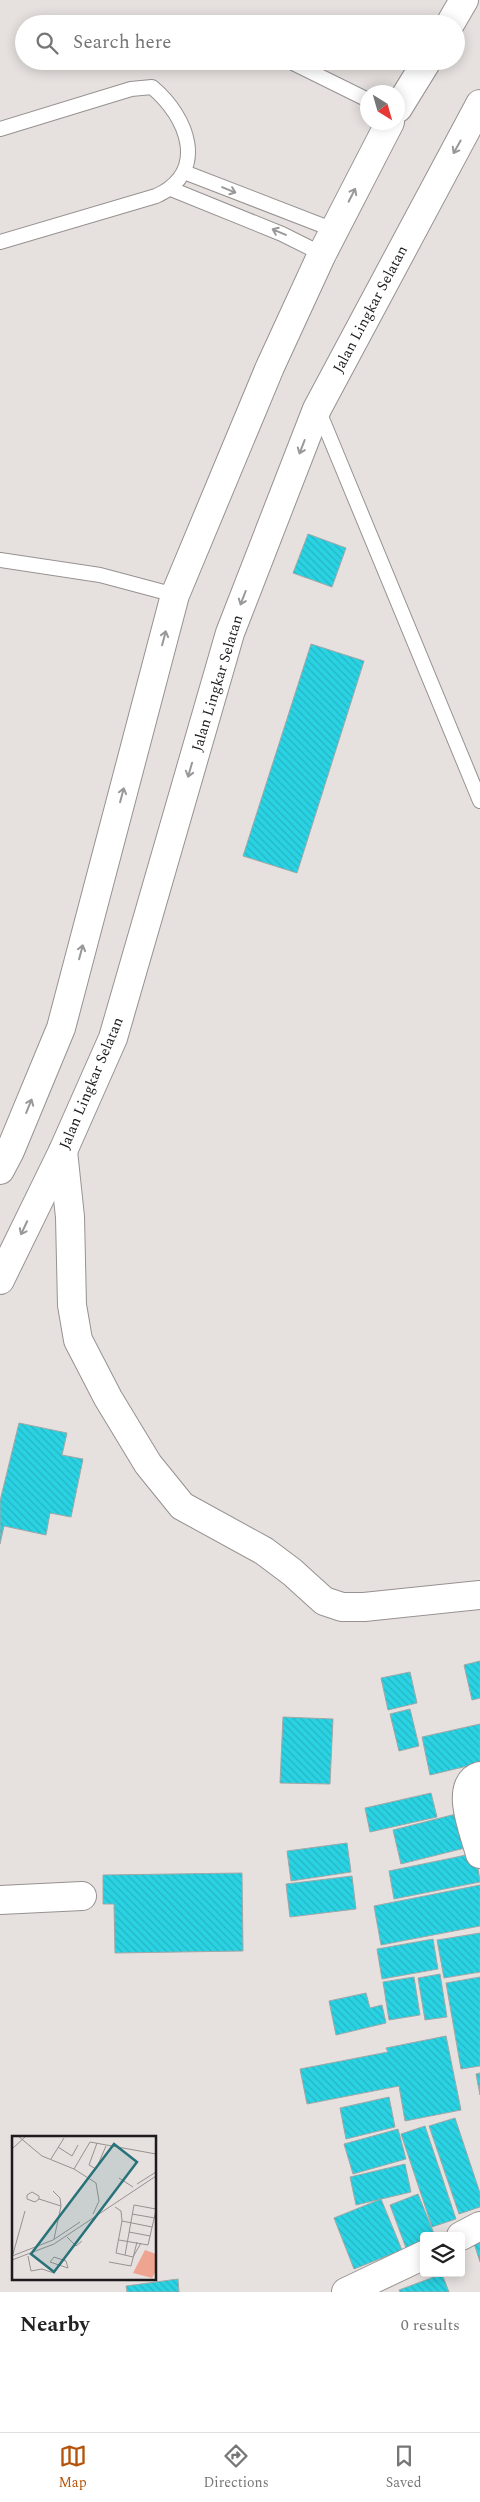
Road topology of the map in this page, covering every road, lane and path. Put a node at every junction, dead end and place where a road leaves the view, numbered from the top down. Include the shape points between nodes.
1 (464, 0) edge
2 (455, 15) edge
3 (307, 70) edge
4 (421, 70) edge
5 (360, 96) edge
6 (405, 96) edge
7 (480, 104) edge
8 (0, 128) edge
9 (386, 130) edge
10 (184, 172) junction
11 (171, 189) junction
12 (334, 230) junction
13 (0, 242) edge
14 (322, 254) junction
15 (317, 409) junction
16 (0, 560) edge
17 (176, 595) junction
18 (480, 801) edge
19 (63, 1151) junction
20 (5, 1161) edge
21 (0, 1280) edge
22 (480, 1595) edge
23 (477, 1777) edge
24 (480, 1854) edge
25 (82, 1896) dead end
26 (0, 1900) edge
27 (480, 2226) edge
28 (465, 2234) edge
29 (420, 2257) edge
30 (346, 2292) edge

1 - 2 main road
3 - 5 lane
4 - 6 main road
7 -> 15 main road, Jalan Lingkar Selatan
8 - 10 lane via 131,89 152,87 163,96 180,121 189,145
12 -> 9 main road
10 - 11 lane
10 -> 12 lane
11 - 13 lane
14 -> 11 lane via 282,234
12 - 14 main road
14 - 17 main road via 270,367
15 - 18 lane
15 -> 19 main road, Jalan Lingkar Selatan via 230,633 113,1038
16 - 17 lane via 100,575
20 -> 17 main road via 61,1028
19 -> 21 main road, Jalan Lingkar Selatan
19 - 22 main road via 70,1217 72,1305 78,1340 148,1464 182,1506 264,1551 324,1601 342,1607
23 - 24 main road via 468,1785 465,1796
25 - 26 main road
27 - 28 main road
29 - 30 main road

